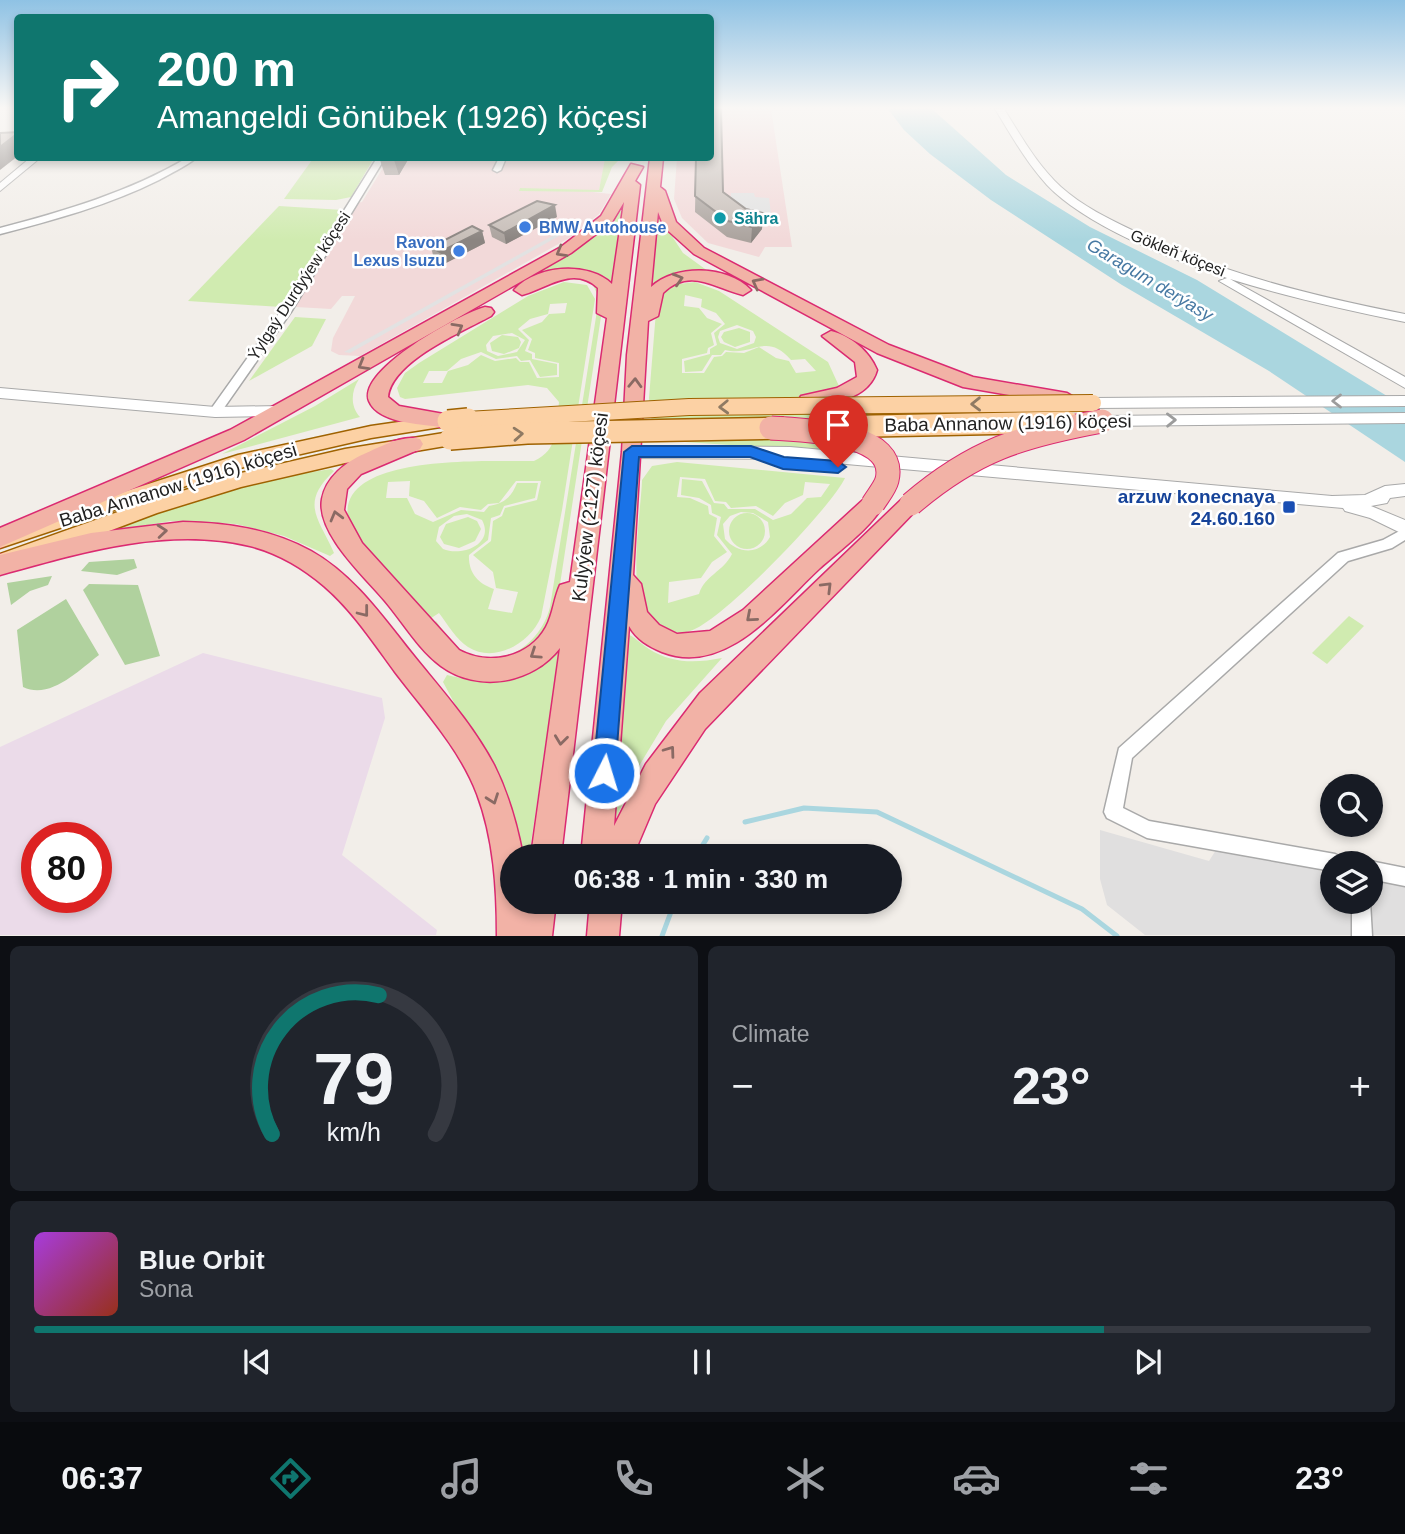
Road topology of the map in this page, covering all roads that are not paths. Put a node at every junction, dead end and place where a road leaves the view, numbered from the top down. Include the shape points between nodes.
1 (1031, 153) edge
2 (32, 161) edge
3 (186, 161) edge
4 (379, 161) edge
5 (501, 161) edge
6 (646, 163) edge
7 (497, 170) dead end
8 (0, 188) edge
9 (0, 231) edge
10 (1147, 242) junction
11 (1312, 300) junction
12 (1405, 318) edge
13 (1299, 322) junction
14 (636, 355) junction
15 (610, 359) junction
16 (1405, 383) edge
17 (0, 393) edge
18 (1405, 401) edge
19 (768, 406) junction
20 (285, 410) junction
21 (1098, 412) junction
22 (219, 413) junction
23 (1405, 418) edge
24 (771, 428) junction
25 (449, 430) junction
26 (237, 435) junction
27 (413, 444) junction
28 (632, 452) junction
29 (1405, 490) edge
30 (1385, 492) junction
31 (1332, 502) junction
32 (626, 525) junction
33 (587, 526) junction
34 (1405, 530) edge
35 (0, 539) edge
36 (0, 564) edge
37 (547, 844) edge
38 (597, 844) edge
39 (623, 844) edge
40 (1320, 860) edge
41 (1383, 873) edge
42 (1405, 877) edge
43 (539, 914) edge
44 (591, 914) edge
45 (606, 914) edge
46 (1361, 914) edge
47 (513, 936) edge
48 (536, 936) edge
49 (589, 936) edge
50 (604, 936) edge
51 (1362, 936) edge

1 - 10 street, Gökleň köçesi via 1059,190
2 - 8 street
3 - 9 street via 148,182 72,212
4 - 22 street, Ýylgaý Durdyýew köçesi
5 - 7 street
6 - 14 highway, Kulyýew (2127) köçesi
6 - 15 highway, Kulyýew (2127) köçesi
6 -> 20 highway via 613,212 584,238
21 -> 6 highway, bridge via 970,383 883,349 713,259 682,238 664,215
10 - 11 street, Gökleň köçesi
10 - 13 street
11 - 12 street, Gökleň köçesi
11 - 13 street via 1292,307
13 - 16 street
14 -> 19 highway, bridge via 655,292 670,280 699,275 728,282 856,351 868,370 864,383 852,392
28 -> 14 highway, Kulyýew (2127) köçesi
25 -> 15 highway via 427,415 400,415 387,409 377,394 380,381 400,362 543,279 580,274 603,284
15 - 33 highway, Kulyýew (2127) köçesi
17 - 22 street
18 -> 21 street, Baba Annanow (1916) köçesi
21 -> 19 main road, Baba Annanow (1916) köçesi, bridge
19 -> 25 main road, Baba Annanow (1916) köçesi, bridge via 540,413
20 - 22 street
20 - 26 highway
21 -> 23 street, Baba Annanow (1916) köçesi
21 - 24 main road, Baba Annanow (1916) köçesi, bridge
39 -> 21 highway, bridge via 641,799 683,732 936,481 986,449
22 - 26 street via 237,422
25 -> 24 main road, Baba Annanow (1916) köçesi, bridge
24 -> 32 highway, bridge via 828,431 869,444 883,460 888,475 873,505 748,621 717,639 687,647 656,638 633,613
25 - 27 main road, Baba Annanow (1916) köçesi
25 - 35 main road, Baba Annanow (1916) köçesi via 371,432 238,462
26 - 35 highway
33 -> 27 highway via 557,630 547,646 500,671 462,665 442,651 343,534 334,516 335,492 351,471
27 - 36 main road, Baba Annanow (1916) köçesi via 241,480 153,506
28 - 31 street via 751,452 783,463 1180,496 1218,491
28 - 32 highway, Kulyýew (2127) köçesi
29 - 30 street
30 - 31 street via 1367,502
30 - 34 street via 1382,509
31 - 34 street via 1374,513
32 - 38 highway, Kulyýew (2127) köçesi
33 -> 37 highway, Kulyýew (2127) köçesi
34 - 40 street via 1387,544 1343,557 1125,754 1118,776 1113,812 1147,830
36 -> 47 highway via 105,538 175,530 227,533 267,542 325,572 370,621 466,744 482,772 499,817 509,868
41 - 42 street
43 - 48 highway
44 - 49 highway
45 - 50 highway
46 - 51 street

